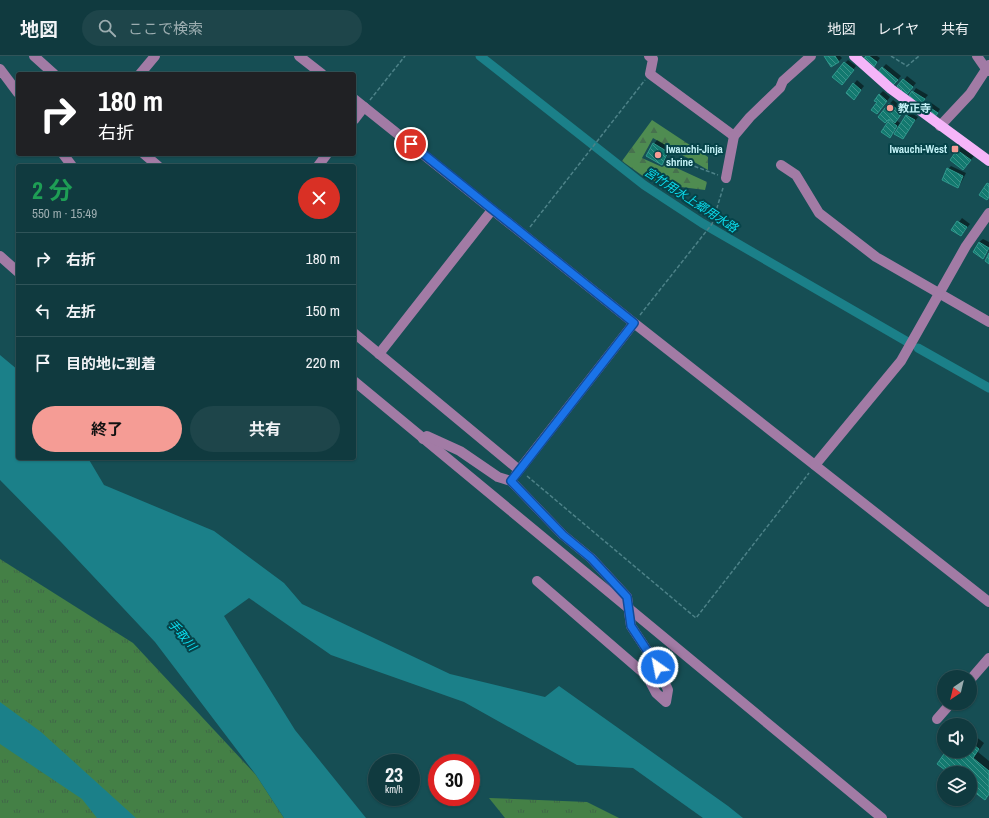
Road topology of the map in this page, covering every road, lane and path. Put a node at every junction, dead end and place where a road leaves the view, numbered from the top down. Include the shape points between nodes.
1 (34, 56) edge
2 (154, 56) edge
3 (299, 56) edge
4 (406, 56) edge
5 (649, 56) edge
6 (811, 56) edge
7 (854, 56) edge
8 (891, 56) edge
9 (919, 56) edge
10 (977, 56) edge
11 (988, 68) edge
12 (0, 69) edge
13 (52, 72) edge
14 (142, 72) edge
15 (319, 72) edge
16 (650, 74) junction
17 (16, 90) edge
18 (356, 101) edge
19 (364, 107) junction
20 (356, 117) edge
21 (940, 126) junction
22 (734, 136) junction
23 (146, 156) edge
24 (672, 158) dead end
25 (989, 161) edge
26 (156, 164) edge
27 (781, 165) dead end
28 (726, 178) junction
29 (492, 210) junction
30 (989, 213) edge
31 (986, 224) edge
32 (524, 235) junction
33 (0, 256) edge
34 (16, 270) edge
35 (939, 294) junction
36 (989, 322) edge
37 (634, 323) junction
38 (356, 335) edge
39 (379, 354) junction
40 (356, 383) edge
41 (356, 389) edge
42 (368, 393) junction
43 (423, 439) junction
44 (815, 465) junction
45 (519, 470) junction
46 (511, 481) junction
47 (537, 582) dead end
48 (989, 602) edge
49 (628, 609) junction
50 (989, 658) edge
51 (977, 672) edge
52 (945, 710) edge
53 (938, 718) edge
54 (882, 818) edge

1 - 13 street
2 - 14 street
3 - 15 street
4 - 19 path
5 - 16 street via 653,59
6 - 22 street via 783,81 780,88
7 - 21 main road via 891,89
8 - 9 path via 907,66
10 - 11 street
11 - 21 street via 970,94
12 - 17 street
16 - 22 street
16 - 32 path
18 - 19 street
19 - 20 street
19 - 29 street
21 - 25 main road
22 - 28 street
23 - 26 street
24 - 28 path
27 - 35 street via 796,175 819,213 876,257
28 - 37 path via 712,224
29 - 32 street
29 - 39 street
30 - 31 street
31 - 35 street via 966,246
32 - 37 street
33 - 34 street
35 - 36 street
35 - 44 street via 901,361
37 - 44 street
37 - 45 street
38 - 39 street
39 - 45 street
40 - 42 street
41 - 42 street
42 - 43 street
43 - 46 street via 427,436 460,451 498,477
43 - 49 street
44 - 45 path via 696,618
44 - 48 street
45 - 46 street
46 - 49 street via 617,586 627,597
47 - 49 street via 647,676 656,693 666,702 668,690 658,667 631,626
49 - 54 street
50 - 51 street
52 - 53 street

